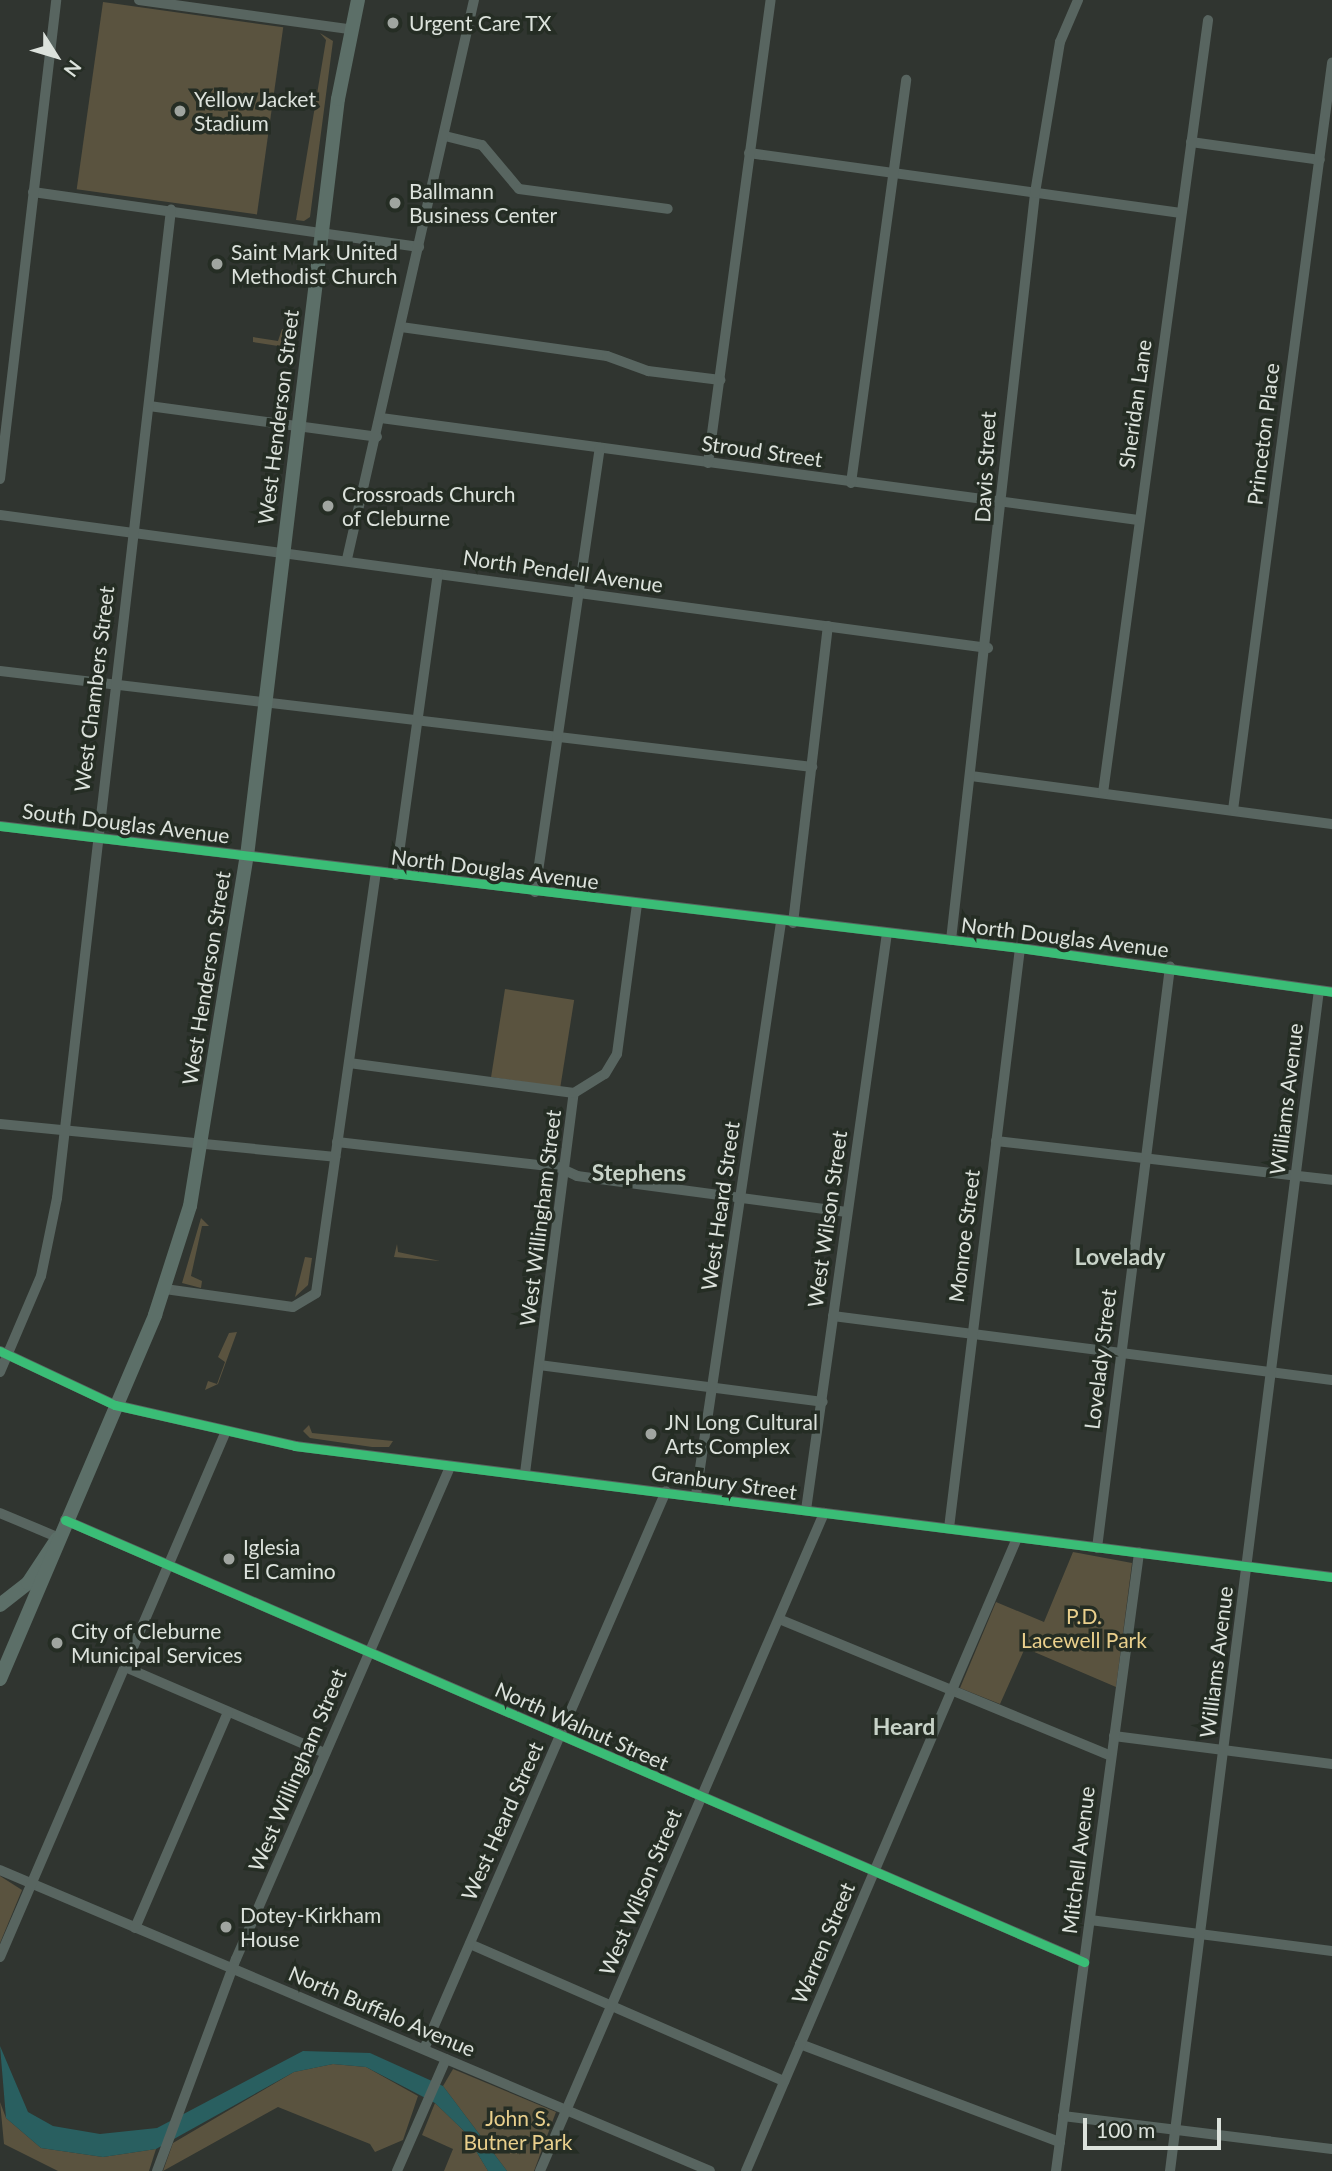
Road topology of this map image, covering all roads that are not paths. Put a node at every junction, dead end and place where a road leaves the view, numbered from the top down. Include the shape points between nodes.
1 (56, 0) edge
2 (139, 0) edge
3 (358, 0) edge
4 (474, 0) edge
5 (771, 0) edge
6 (1079, 0) edge
7 (1208, 20) dead end
8 (349, 29) junction
9 (1332, 63) edge
10 (906, 80) dead end
11 (1330, 100) edge
12 (445, 136) junction
13 (1191, 142) junction
14 (749, 153) junction
15 (1320, 160) junction
16 (893, 173) junction
17 (33, 192) junction
18 (1035, 193) junction
19 (668, 209) dead end
20 (171, 210) junction
21 (1181, 213) junction
22 (321, 232) junction
23 (419, 247) junction
24 (401, 327) junction
25 (720, 380) junction
26 (149, 406) junction
27 (381, 418) junction
28 (297, 426) junction
29 (377, 437) junction
30 (600, 448) junction
31 (708, 463) junction
32 (0, 479) edge
33 (851, 483) junction
34 (1002, 503) junction
35 (0, 515) edge
36 (1138, 520) junction
37 (134, 532) junction
38 (282, 551) junction
39 (347, 559) junction
40 (438, 574) junction
41 (581, 592) junction
42 (828, 626) junction
43 (988, 648) junction
44 (0, 671) edge
45 (116, 683) junction
46 (264, 701) junction
47 (418, 718) junction
48 (560, 735) junction
49 (812, 767) junction
50 (971, 776) junction
51 (1103, 793) junction
52 (1234, 810) junction
53 (1332, 824) edge
54 (0, 826) edge
55 (98, 838) junction
56 (247, 856) junction
57 (376, 873) junction
58 (396, 875) junction
59 (535, 892) junction
60 (637, 904) junction
61 (787, 922) junction
62 (887, 933) junction
63 (951, 940) junction
64 (1020, 948) junction
65 (1170, 967) junction
66 (1319, 990) junction
67 (1332, 992) edge
68 (349, 1063) junction
69 (574, 1093) junction
70 (0, 1124) edge
71 (64, 1132) junction
72 (996, 1141) junction
73 (337, 1142) junction
74 (202, 1146) junction
75 (335, 1157) junction
76 (1144, 1158) junction
77 (566, 1171) junction
78 (1296, 1176) junction
79 (1332, 1180) edge
80 (740, 1197) junction
81 (847, 1212) junction
82 (166, 1289) junction
83 (833, 1316) junction
84 (972, 1335) junction
85 (4, 1353) edge
86 (1120, 1353) junction
87 (539, 1365) junction
88 (0, 1373) edge
89 (1273, 1373) junction
90 (1332, 1380) edge
91 (714, 1388) junction
92 (823, 1402) junction
93 (115, 1405) junction
94 (226, 1431) junction
95 (450, 1466) junction
96 (524, 1473) junction
97 (666, 1491) junction
98 (696, 1495) junction
99 (806, 1510) junction
100 (0, 1513) edge
101 (824, 1513) junction
102 (65, 1520) junction
103 (949, 1528) junction
104 (57, 1538) junction
105 (1017, 1538) junction
106 (1097, 1548) junction
107 (1139, 1553) junction
108 (169, 1565) junction
109 (1247, 1566) junction
110 (1332, 1577) edge
111 (0, 1605) edge
112 (779, 1619) junction
113 (369, 1651) junction
114 (125, 1667) junction
115 (0, 1679) edge
116 (952, 1692) junction
117 (228, 1712) junction
118 (561, 1735) junction
119 (1114, 1736) junction
120 (1224, 1751) junction
121 (325, 1753) junction
122 (1111, 1756) junction
123 (1332, 1764) edge
124 (702, 1798) junction
125 (0, 1870) edge
126 (873, 1875) junction
127 (32, 1884) junction
128 (1090, 1920) junction
129 (135, 1928) junction
130 (1200, 1936) junction
131 (470, 1944) junction
132 (1332, 1951) edge
133 (0, 1957) edge
134 (1084, 1962) junction
135 (232, 1969) junction
136 (611, 2007) junction
137 (800, 2044) junction
138 (424, 2049) junction
139 (446, 2059) junction
140 (784, 2081) junction
141 (566, 2110) junction
142 (1063, 2116) junction
143 (1175, 2131) junction
144 (1060, 2142) junction
145 (1332, 2148) edge
146 (158, 2168) edge
147 (397, 2171) edge
148 (540, 2171) edge
149 (710, 2171) edge
150 (746, 2171) edge
151 (1056, 2171) edge
152 (1170, 2171) edge

1 - 17 street
2 - 8 street
3 - 8 main road, West Henderson Street
4 - 12 street
5 - 14 street
6 - 18 street, Davis Street via 1060,42
7 - 13 street, Sheridan Lane
8 - 22 main road, West Henderson Street
9 - 11 street, Princeton Place
10 - 16 street
11 - 15 street, Princeton Place
12 - 19 street via 482,145 519,189
12 - 23 street
13 - 15 street
13 - 21 street, Sheridan Lane
14 - 16 street
14 - 25 street
15 - 52 street, Princeton Place
16 - 18 street
16 - 33 street
17 - 20 street
17 - 32 street
18 - 21 street
18 - 34 street, Davis Street via 1001,456
20 - 22 street
20 - 26 street, West Chambers Street
21 - 36 street, Sheridan Lane
22 - 23 street
22 - 28 main road, West Henderson Street
23 - 24 street
24 - 25 street via 607,356 648,370
24 - 27 street
25 - 31 street
26 - 28 street
26 - 37 street, West Chambers Street
27 - 29 street
27 - 30 street, Stroud Street
28 - 29 street
28 - 38 main road, West Henderson Street
29 - 39 street
30 - 31 street, Stroud Street
30 - 41 street
31 - 33 street, Stroud Street
33 - 34 street, Stroud Street
34 - 36 street, Stroud Street
34 - 43 street, Davis Street
35 - 37 street, North Pendell Avenue
36 - 51 street, Sheridan Lane
37 - 38 street, North Pendell Avenue
37 - 45 street, West Chambers Street
38 - 39 street, North Pendell Avenue
38 - 46 main road, West Henderson Street
39 - 40 street, North Pendell Avenue
40 - 41 street, North Pendell Avenue
40 - 47 street
41 - 42 street, North Pendell Avenue
41 - 48 street
42 - 43 street, North Pendell Avenue
42 - 49 street, West Heard Street
43 - 50 street, Davis Street
44 - 45 street
45 - 46 street
45 - 55 street, West Chambers Street
46 - 47 street
46 - 56 main road, West Henderson Street
47 - 48 street
47 - 58 street
48 - 49 street
48 - 59 street
49 - 61 street, West Heard Street
50 - 51 street
50 - 63 street, Davis Street
51 - 52 street
52 - 53 street
54 - 55 street, South Douglas Avenue
55 - 56 street, South Douglas Avenue
55 - 71 street, West Chambers Street
56 - 57 street, North Douglas Avenue
56 - 74 main road, West Henderson Street
57 - 58 street, North Douglas Avenue
57 - 68 street
58 - 59 street, North Douglas Avenue
59 - 60 street, North Douglas Avenue
60 - 61 street, North Douglas Avenue
60 - 69 street, West Willingham Street via 617,1054 605,1074
61 - 62 street, North Douglas Avenue
61 - 80 street, West Heard Street
62 - 63 street, North Douglas Avenue
62 - 81 street, West Wilson Street
63 - 64 street, North Douglas Avenue
64 - 65 street, North Douglas Avenue
64 - 72 street, Monroe Street
65 - 66 street, North Douglas Avenue
65 - 76 street, Lovelady Street
66 - 67 street, North Douglas Avenue
66 - 78 street, Williams Avenue
68 - 69 street
68 - 73 street
69 - 77 street, West Willingham Street
70 - 71 street
71 - 74 street
71 - 85 street, West Chambers Street via 41,1276
72 - 76 street
72 - 84 street, Monroe Street
73 - 75 street
73 - 77 street
74 - 75 street
74 - 82 main road, West Henderson Street
75 - 82 street via 310,1303 293,1307
76 - 78 street
76 - 86 street, Lovelady Street
77 - 80 street
77 - 87 street, West Willingham Street
78 - 79 street
78 - 89 street, Williams Avenue
80 - 81 street
80 - 91 street, West Heard Street
81 - 83 street, West Wilson Street
82 - 93 main road, West Henderson Street
83 - 84 street
83 - 92 street, West Wilson Street
84 - 86 street
84 - 103 street, Monroe Street
85 - 88 street, West Chambers Street
85 - 93 street, Granbury Street
86 - 89 street
86 - 106 street, Lovelady Street
87 - 91 street
87 - 96 street, West Willingham Street
89 - 90 street
89 - 109 street, Williams Avenue
91 - 92 street
91 - 98 street, West Heard Street
92 - 99 street, West Wilson Street
93 - 94 street, Granbury Street
93 - 102 main road, West Henderson Street
94 - 95 street, Granbury Street
94 - 108 street
95 - 96 street, Granbury Street
95 - 113 street, West Willingham Street
96 - 97 street, Granbury Street
97 - 98 street, Granbury Street
97 - 118 street, West Heard Street
98 - 99 street, Granbury Street
99 - 101 street, Granbury Street
100 - 104 street
101 - 103 street, Granbury Street
101 - 112 street, West Wilson Street
102 - 104 main road, West Henderson Street
102 - 108 street, North Walnut Street
103 - 105 street, Granbury Street
104 - 111 main road via 28,1583
104 - 115 main road, West Henderson Street via 56,1558
105 - 106 street, Granbury Street
105 - 116 street, Warren Street
106 - 107 street, Granbury Street
107 - 109 street, Granbury Street
107 - 119 street, Mitchell Avenue
108 - 113 street, North Walnut Street
108 - 114 street
109 - 110 street, Granbury Street
109 - 120 street, Williams Avenue
112 - 116 street
112 - 124 street, West Wilson Street
113 - 118 street, North Walnut Street
113 - 121 street, West Willingham Street
114 - 117 street
114 - 127 street
116 - 122 street
116 - 126 street, Warren Street
117 - 121 street
117 - 129 street
118 - 124 street, North Walnut Street
118 - 131 street, West Heard Street
119 - 120 street
119 - 122 street, Mitchell Avenue
120 - 123 street
120 - 130 street, Williams Avenue
121 - 135 street, West Willingham Street
122 - 128 street, Mitchell Avenue
124 - 126 street, North Walnut Street
124 - 136 street, West Wilson Street
125 - 127 street, North Buffalo Avenue
126 - 134 street, North Walnut Street
126 - 137 street, Warren Street
127 - 129 street, North Buffalo Avenue
127 - 133 street
128 - 130 street
128 - 134 street, Mitchell Avenue
129 - 135 street, North Buffalo Avenue
130 - 132 street
130 - 143 street, Williams Avenue
131 - 136 street
131 - 138 street, West Heard Street
134 - 142 street, Mitchell Avenue
135 - 138 street, North Buffalo Avenue
135 - 146 street, West Willingham Street
136 - 140 street
136 - 141 street, West Wilson Street
137 - 140 street, Warren Street
137 - 144 street
138 - 139 street, North Buffalo Avenue
139 - 141 street, North Buffalo Avenue
139 - 147 street
140 - 150 street, Warren Street
141 - 148 street, West Wilson Street
141 - 149 street, North Buffalo Avenue
142 - 143 street
142 - 144 street, Mitchell Avenue
143 - 145 street
143 - 152 street, Williams Avenue
144 - 151 street, Mitchell Avenue

